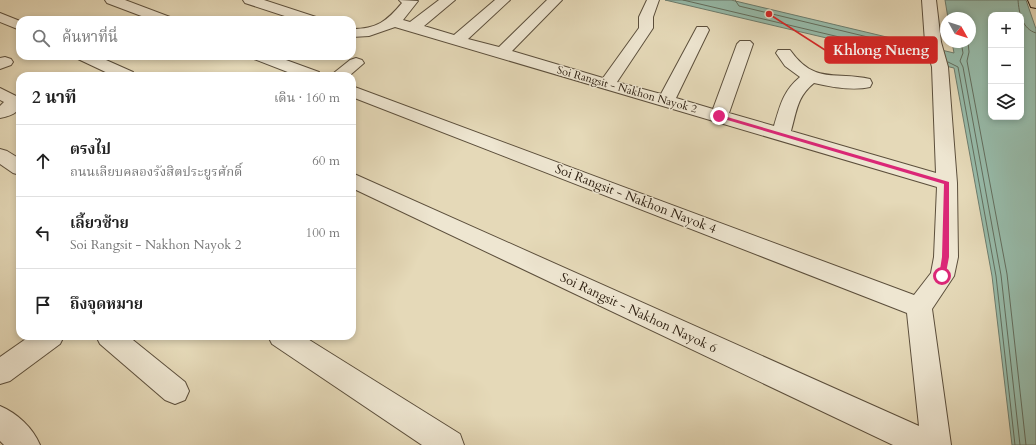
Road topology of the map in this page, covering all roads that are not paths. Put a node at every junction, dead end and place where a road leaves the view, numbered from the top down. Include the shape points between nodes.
1 (112, 0) edge
2 (250, 0) edge
3 (503, 0) edge
4 (555, 0) edge
5 (929, 0) edge
6 (1035, 0) edge
7 (409, 1) edge
8 (653, 1) dead end
9 (442, 4) edge
10 (1036, 4) edge
11 (154, 16) edge
12 (299, 16) edge
13 (0, 17) edge
14 (394, 22) junction
15 (16, 24) edge
16 (413, 27) junction
17 (702, 30) dead end
18 (356, 33) edge
19 (457, 40) junction
20 (745, 44) dead end
21 (502, 53) junction
22 (784, 53) dead end
23 (93, 60) edge
24 (271, 60) edge
25 (356, 63) dead end
26 (118, 72) edge
27 (302, 72) edge
28 (344, 72) edge
29 (811, 77) junction
30 (608, 83) junction
31 (864, 83) dead end
32 (0, 93) edge
33 (356, 93) edge
34 (666, 100) junction
35 (0, 114) edge
36 (719, 116) junction
37 (781, 133) junction
38 (0, 155) edge
39 (16, 165) edge
40 (356, 182) edge
41 (947, 183) junction
42 (919, 307) junction
43 (45, 340) edge
44 (114, 340) edge
45 (287, 340) edge
46 (0, 372) edge
47 (175, 391) dead end
48 (0, 420) edge
49 (25, 445) edge
50 (449, 445) edge
51 (926, 445) edge
52 (936, 445) edge

1 - 11 street
2 - 12 street
3 - 19 street
4 - 21 street
5 - 41 street via 933,42 940,67
6 - 10 main road
7 - 9 street
7 - 14 street
8 - 30 street via 646,17 646,28
9 - 16 street
13 - 15 street
14 - 16 street, Soi Rangsit - Nakhon Nayok 2
14 - 18 street via 373,31
16 - 19 street, Soi Rangsit - Nakhon Nayok 2
17 - 34 street
19 - 21 street, Soi Rangsit - Nakhon Nayok 2
20 - 36 street
21 - 30 street, Soi Rangsit - Nakhon Nayok 2
22 - 29 street via 788,62
23 - 26 street
24 - 27 street
25 - 28 street
29 - 31 street via 832,82
29 - 37 street via 796,89
30 - 34 street, Soi Rangsit - Nakhon Nayok 2
32 - 35 street via 13,100 11,108
33 - 42 street, Soi Rangsit - Nakhon Nayok 4
34 - 36 street, Soi Rangsit - Nakhon Nayok 2
36 - 37 street, Soi Rangsit - Nakhon Nayok 2
37 - 41 street, Soi Rangsit - Nakhon Nayok 2
38 - 39 street
40 - 51 street, Soi Rangsit - Nakhon Nayok 6
41 - 42 street via 946,257 942,276
42 - 52 street
43 - 46 street
44 - 47 street
45 - 50 street
48 - 49 street

